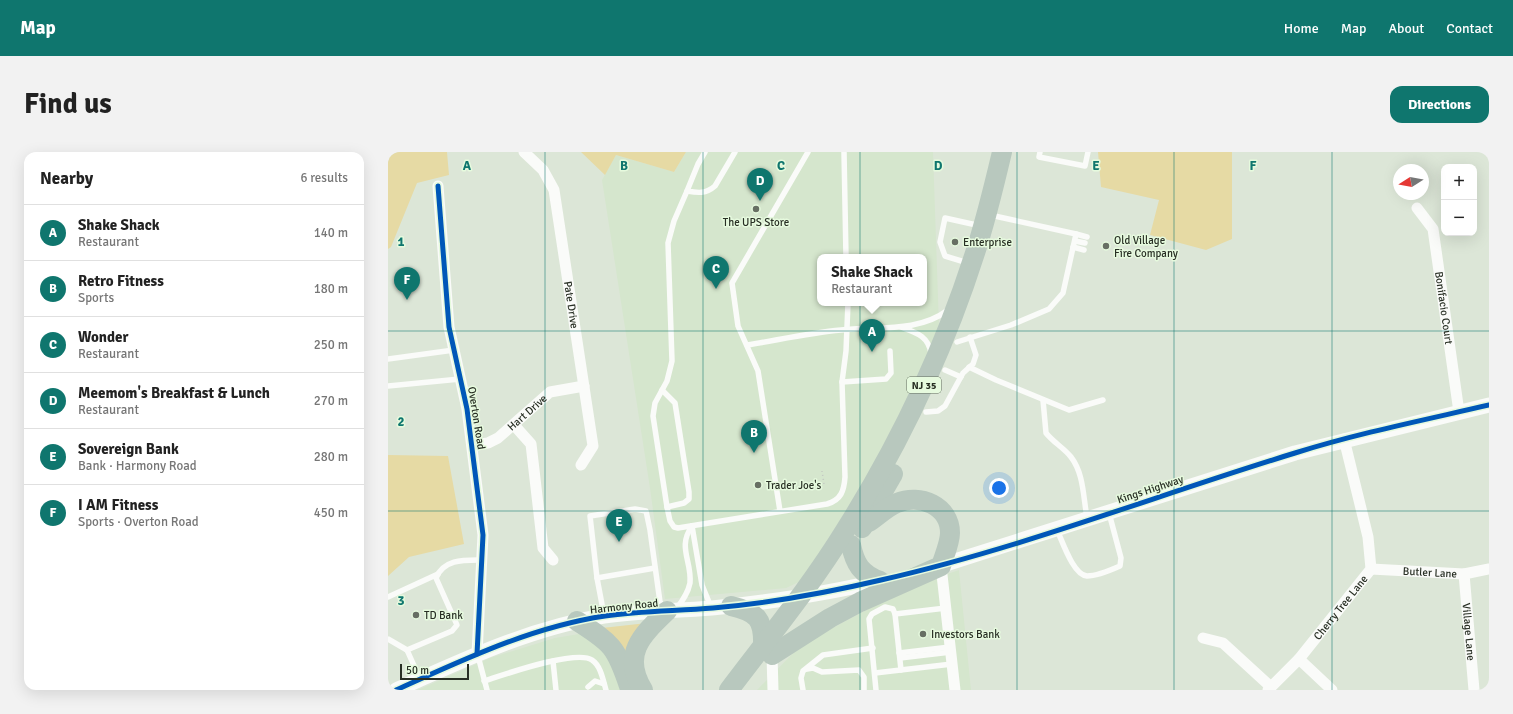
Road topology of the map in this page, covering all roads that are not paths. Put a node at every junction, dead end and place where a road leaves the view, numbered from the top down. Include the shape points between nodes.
1 (524, 152) edge
2 (706, 152) edge
3 (735, 152) edge
4 (808, 152) edge
5 (844, 152) edge
6 (1002, 152) edge
7 (1015, 152) edge
8 (1040, 152) edge
9 (1088, 152) edge
10 (438, 186) dead end
11 (688, 191) junction
12 (1417, 208) dead end
13 (989, 220) junction
14 (1076, 234) junction
15 (1087, 236) dead end
16 (1075, 241) junction
17 (1085, 243) dead end
18 (1073, 247) junction
19 (1084, 250) dead end
20 (846, 254) edge
21 (972, 264) junction
22 (959, 299) junction
23 (848, 306) edge
24 (901, 327) junction
25 (848, 329) junction
26 (964, 339) junction
27 (747, 345) junction
28 (454, 350) junction
29 (890, 351) dead end
30 (388, 358) edge
31 (969, 367) junction
32 (946, 372) junction
33 (460, 379) junction
34 (842, 382) junction
35 (388, 386) edge
36 (584, 386) junction
37 (662, 390) junction
38 (1043, 400) junction
39 (1103, 400) dead end
40 (1489, 405) edge
41 (1459, 412) junction
42 (514, 424) junction
43 (1344, 439) junction
44 (472, 445) junction
45 (581, 465) dead end
46 (667, 507) junction
47 (780, 511) junction
48 (1109, 513) junction
49 (1087, 520) junction
50 (692, 526) junction
51 (863, 526) junction
52 (1057, 529) junction
53 (851, 545) junction
54 (481, 560) junction
55 (553, 560) dead end
56 (941, 566) junction
57 (655, 568) junction
58 (1371, 569) junction
59 (1489, 569) edge
60 (438, 574) junction
61 (1464, 574) junction
62 (596, 578) junction
63 (880, 581) junction
64 (809, 595) junction
65 (388, 597) edge
66 (731, 606) junction
67 (711, 608) junction
68 (946, 608) junction
69 (671, 611) junction
70 (895, 614) junction
71 (604, 616) junction
72 (577, 622) junction
73 (1203, 638) dead end
74 (388, 639) edge
75 (873, 648) junction
76 (407, 650) junction
77 (767, 651) junction
78 (477, 654) junction
79 (951, 654) junction
80 (900, 656) junction
81 (1299, 659) junction
82 (553, 661) junction
83 (901, 670) junction
84 (803, 671) junction
85 (875, 673) junction
86 (420, 679) junction
87 (484, 681) junction
88 (588, 687) dead end
89 (605, 687) edge
90 (733, 688) edge
91 (1270, 688) edge
92 (396, 690) edge
93 (487, 690) edge
94 (556, 690) edge
95 (630, 690) edge
96 (643, 690) edge
97 (773, 690) edge
98 (803, 690) edge
99 (864, 690) edge
100 (876, 690) edge
101 (955, 690) edge
102 (1332, 690) edge
103 (1474, 690) edge

1 - 36 street, Pate Drive via 543,170 554,190
2 - 11 lane via 698,164
3 - 11 lane via 715,186 710,190
4 - 27 lane via 732,283 738,326
5 - 20 lane
6 - 13 highway, NJ 35
7 - 13 highway, NJ 35
8 - 9 lane via 1039,157 1085,166
10 - 28 street, Overton Road via 446,305
11 - 37 lane via 674,221 668,243 672,361
12 - 41 street, Bonifacio Court via 1432,229
13 - 14 lane
13 - 21 highway, NJ 35
13 - 21 lane via 945,218 940,242 945,256
13 - 26 highway, NJ 35
14 - 15 lane
14 - 16 lane
16 - 17 lane
16 - 18 lane
18 - 19 lane
18 - 26 lane via 1064,293 1049,309 1011,325
21 - 22 highway, NJ 35
22 - 24 lane via 935,318
22 - 32 highway, NJ 35
23 - 25 lane
24 - 25 lane
24 - 32 lane via 927,340 931,351
25 - 27 lane
25 - 34 lane
26 - 31 lane via 976,354 973,364
26 - 32 highway, NJ 35
27 - 47 lane via 758,371
28 - 30 lane
28 - 33 street, Overton Road
29 - 34 lane via 891,373 886,379
31 - 32 lane
31 - 38 lane
32 - 51 highway, NJ 35
32 - 64 highway, NJ 35 via 898,439
33 - 35 lane
33 - 44 street, Overton Road
34 - 47 lane via 844,492 832,502
36 - 42 street, Hart Drive via 550,392
36 - 45 street, Pate Drive via 593,446
37 - 46 lane via 655,403 653,416
37 - 46 lane via 675,403 689,492 689,499 684,503
38 - 39 lane via 1069,410
38 - 49 lane via 1046,433 1071,456 1081,476
40 - 41 street, Kings Highway
41 - 43 street, Kings Highway
42 - 44 street, Hart Drive via 488,443
42 - 55 street via 531,444 543,548
43 - 48 street, Kings Highway via 1295,452
43 - 58 street, Cherry Tree Lane via 1368,537
44 - 54 street, Overton Road via 482,535
46 - 50 lane via 674,527
47 - 50 lane
48 - 49 street, Kings Highway
48 - 52 lane via 1120,558 1120,566 1111,570 1086,576 1081,574 1069,557
49 - 52 street, Kings Highway
50 - 67 lane via 702,585
50 - 69 lane via 684,540 690,583 685,597
51 - 53 highway, NJ 35
51 - 56 highway via 898,503 908,500 929,502 943,512 950,527 950,538
52 - 56 street, Kings Highway
53 - 63 highway via 860,569
53 - 64 highway, NJ 35
54 - 60 lane via 457,560
54 - 78 street, Overton Road
56 - 63 street, Kings Highway
56 - 68 street
56 - 77 highway via 854,605
57 - 62 lane
57 - 62 lane via 646,512 635,509 590,516
57 - 69 lane via 660,602
58 - 61 street, Butler Lane
58 - 81 street, Cherry Tree Lane
59 - 61 street, Butler Lane
60 - 65 lane
60 - 76 lane via 436,578 457,626 452,631
61 - 103 street, Village Lane
62 - 71 lane
63 - 64 street, Kings Highway
64 - 66 street, Harmony Road
64 - 77 highway, NJ 35
66 - 67 street, Harmony Road
66 - 77 highway via 747,610 757,617 763,628
67 - 69 street, Harmony Road
68 - 70 lane
68 - 79 street
69 - 71 street, Harmony Road
69 - 96 highway via 643,634 637,645 634,656 635,673
70 - 75 lane via 893,610 885,607 870,616
70 - 80 lane
71 - 72 street, Harmony Road
72 - 78 street, Harmony Road via 517,639
72 - 95 highway via 612,646 621,662
73 - 91 street via 1223,643
74 - 76 lane
75 - 84 lane via 823,655
75 - 85 lane
76 - 86 lane
77 - 90 highway, NJ 35
77 - 97 street
78 - 86 street, Harmony Road
78 - 87 lane
79 - 80 lane
79 - 83 lane
79 - 101 street
80 - 83 lane
81 - 91 street, Cherry Tree Lane
81 - 102 street
82 - 87 lane via 548,660
82 - 89 lane via 589,658 599,668
82 - 94 lane
83 - 85 lane
84 - 98 lane
84 - 99 lane via 813,668 822,672 859,670 864,677
85 - 100 lane
86 - 92 street, Harmony Road
87 - 93 lane
88 - 89 lane via 595,681

